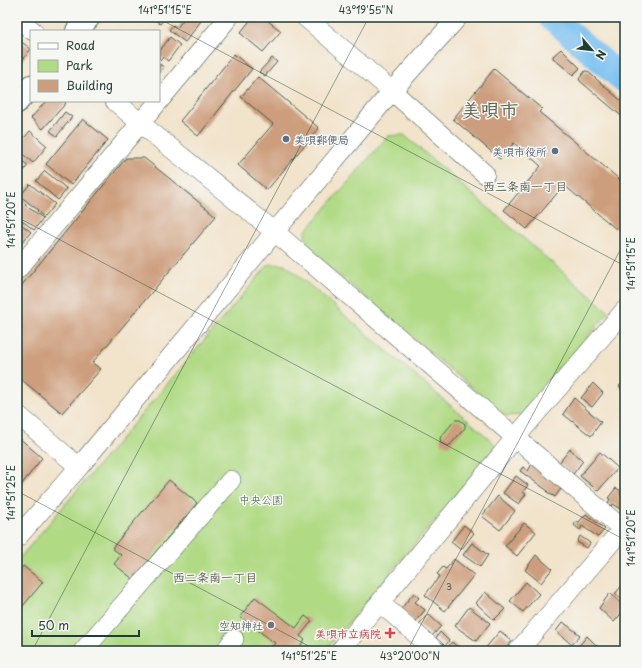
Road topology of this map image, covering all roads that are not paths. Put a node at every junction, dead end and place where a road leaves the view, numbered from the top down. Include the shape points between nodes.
1 (89, 17) edge
2 (229, 17) edge
3 (306, 17) edge
4 (458, 17) edge
5 (17, 18) edge
6 (32, 30) edge
7 (78, 30) edge
8 (30, 87) edge
9 (392, 91) junction
10 (160, 100) edge
11 (17, 102) edge
12 (116, 102) edge
13 (158, 102) edge
14 (140, 123) junction
15 (485, 174) dead end
16 (275, 232) junction
17 (17, 270) edge
18 (625, 310) edge
19 (17, 414) edge
20 (515, 438) junction
21 (79, 466) junction
22 (231, 480) dead end
23 (624, 528) edge
24 (17, 538) edge
25 (380, 603) junction
26 (83, 651) edge
27 (340, 651) edge
28 (436, 651) edge
29 (518, 651) edge

1 - 7 main road
2 - 10 street
3 - 9 street
4 - 9 street
5 - 6 street
8 - 11 main road
9 - 15 street
9 - 16 street
12 - 14 street
13 - 14 street
14 - 16 street
14 - 17 street
16 - 20 street
16 - 21 street
18 - 20 street
19 - 21 street
20 - 23 street
20 - 25 street
21 - 24 street
22 - 26 street
23 - 29 street
25 - 27 street
25 - 28 street

